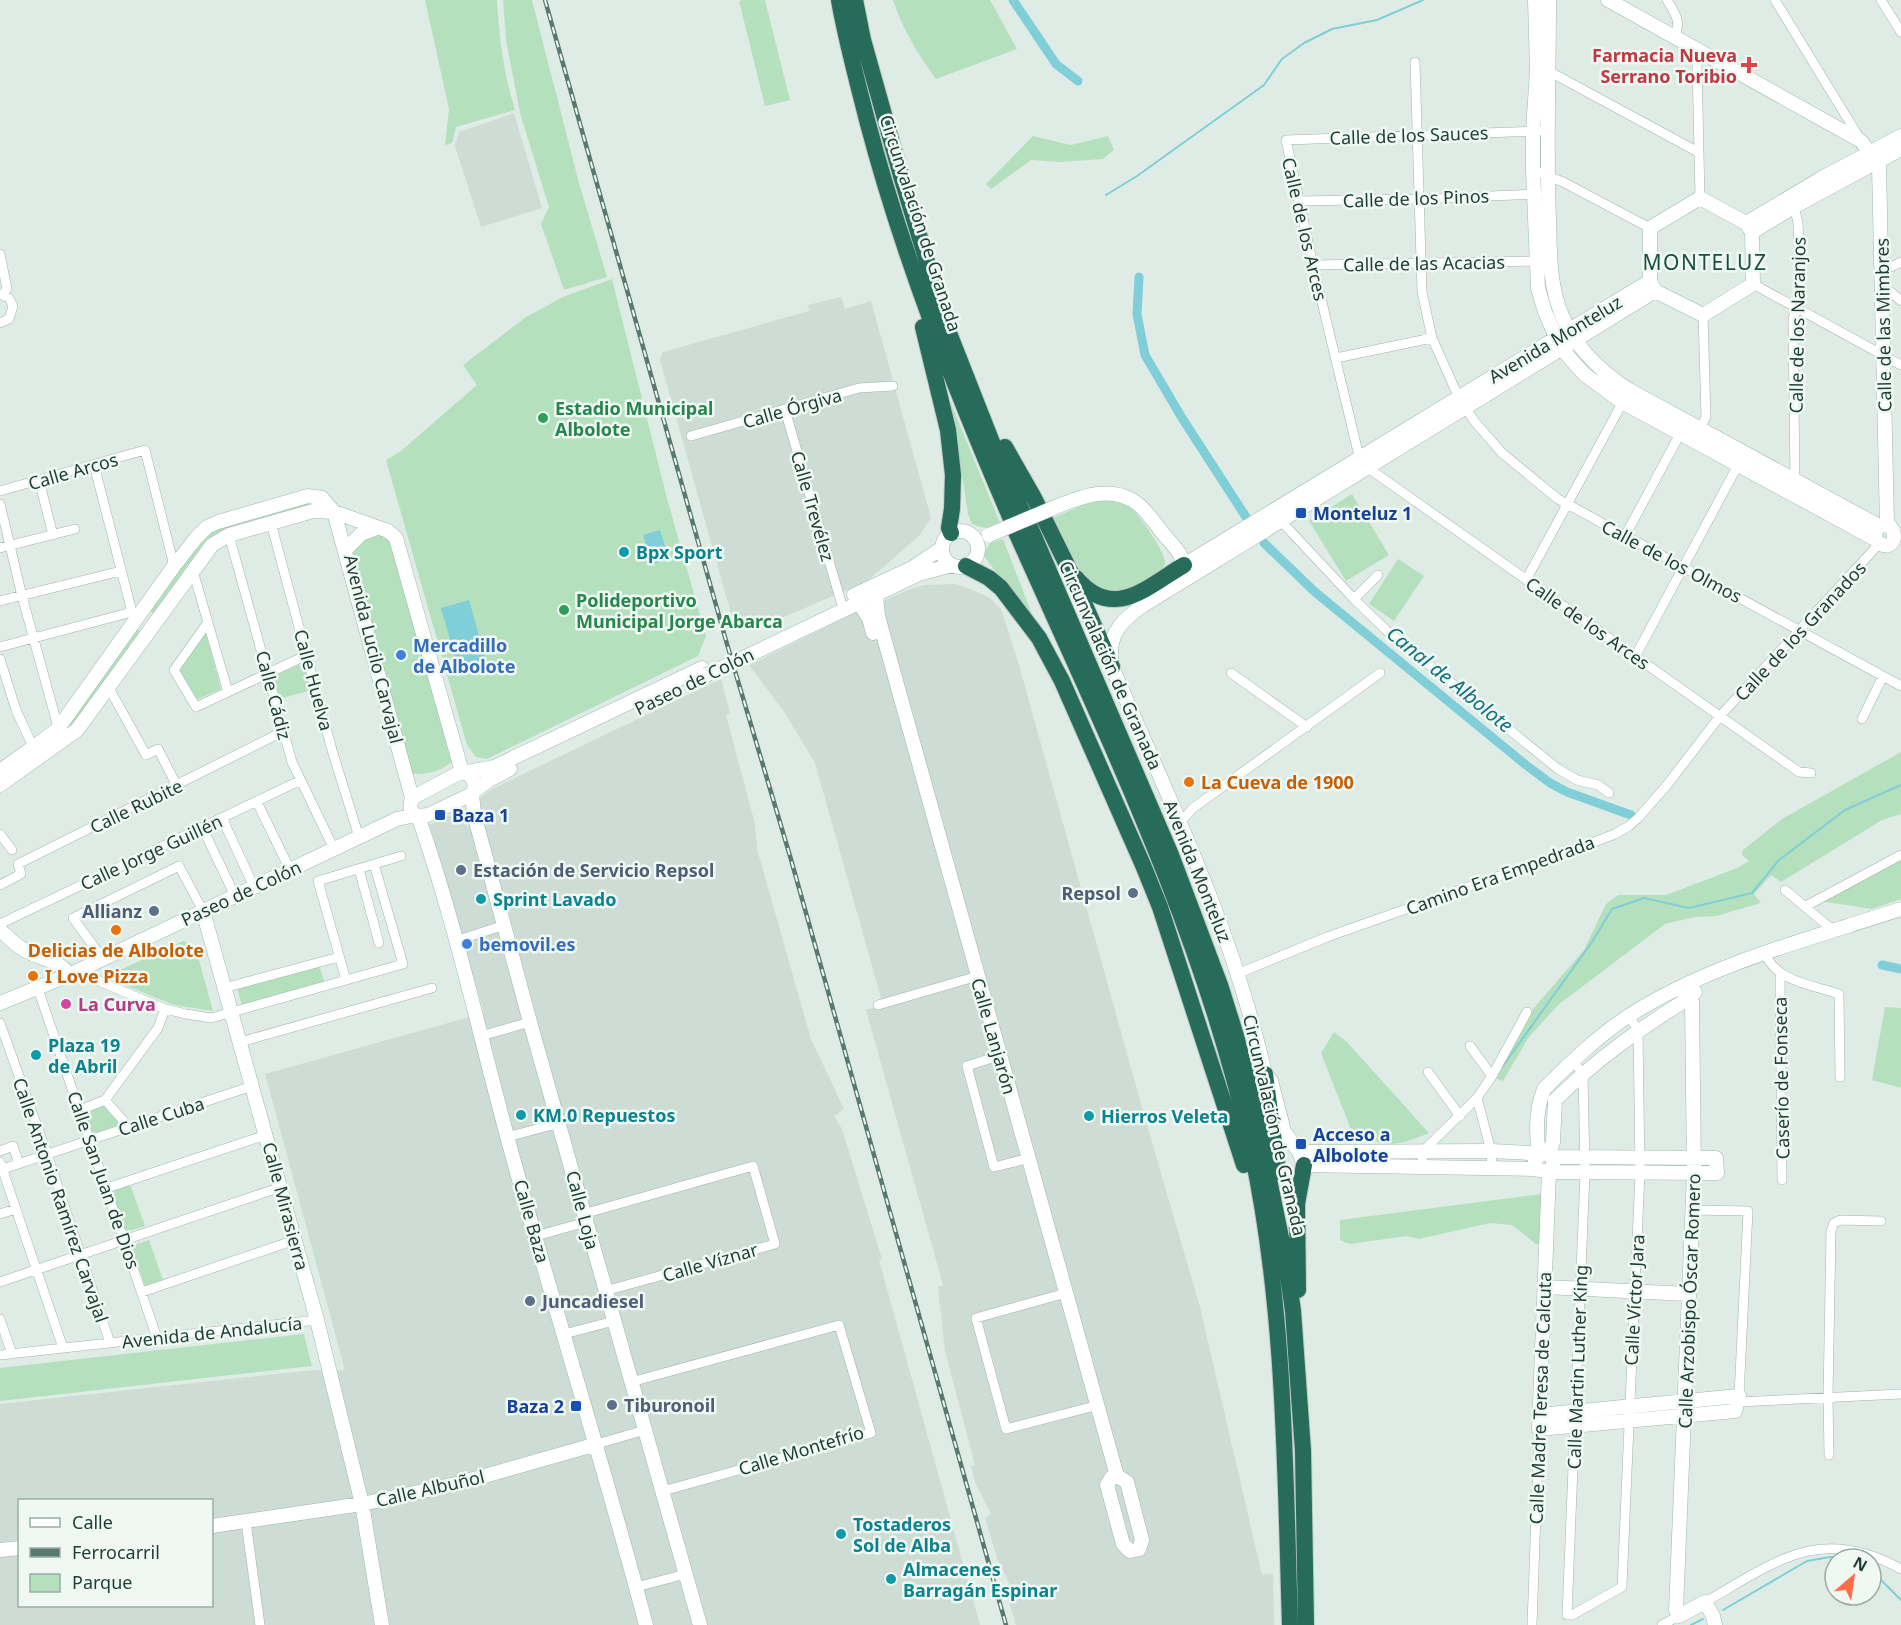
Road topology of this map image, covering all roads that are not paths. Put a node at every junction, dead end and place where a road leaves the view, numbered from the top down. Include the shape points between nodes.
1 (839, 0) edge
2 (855, 0) edge
3 (866, 0) edge
4 (1535, 0) edge
5 (1549, 0) edge
6 (1608, 0) edge
7 (1667, 0) edge
8 (1775, 0) edge
9 (1881, 0) edge
10 (1901, 32) edge
11 (1674, 37) junction
12 (1700, 52) junction
13 (868, 57) junction
14 (1415, 62) dead end
15 (1543, 72) junction
16 (1843, 110) junction
17 (1829, 123) junction
18 (1533, 131) junction
19 (1547, 131) junction
20 (1416, 135) junction
21 (1901, 136) edge
22 (1286, 141) joint
23 (1901, 149) edge
24 (1698, 152) junction
25 (1869, 152) junction
26 (1533, 170) junction
27 (1548, 175) junction
28 (1533, 194) junction
29 (1548, 194) junction
30 (1700, 198) junction
31 (1418, 199) junction
32 (1298, 201) junction
33 (1793, 201) junction
34 (1650, 228) junction
35 (1749, 228) junction
36 (0, 254) edge
37 (1551, 260) junction
38 (1536, 261) junction
39 (1901, 262) edge
40 (1420, 263) junction
41 (1313, 265) junction
42 (1882, 267) junction
43 (912, 268) junction
44 (1753, 284) junction
45 (1653, 286) junction
46 (1883, 291) junction
47 (2, 294) edge
48 (1901, 301) edge
49 (1797, 309) junction
50 (1703, 315) junction
51 (0, 323) edge
52 (948, 328) junction
53 (1572, 336) junction
54 (1432, 338) junction
55 (1559, 344) junction
56 (1884, 356) junction
57 (1336, 358) junction
58 (1901, 365) edge
59 (893, 386) dead end
60 (1626, 396) junction
61 (1462, 402) junction
62 (785, 410) junction
63 (1680, 434) junction
64 (1697, 435) junction
65 (691, 436) dead end
66 (1364, 462) junction
67 (94, 465) junction
68 (1738, 465) junction
69 (39, 480) junction
70 (1796, 480) junction
71 (0, 491) edge
72 (1789, 494) junction
73 (0, 504) edge
74 (1567, 505) junction
75 (334, 512) junction
76 (1277, 516) junction
77 (271, 523) junction
78 (1020, 523) junction
79 (378, 528) junction
80 (75, 529) dead end
81 (951, 533) junction
82 (53, 535) junction
83 (229, 535) junction
84 (1625, 536) junction
85 (1890, 537) edge
86 (983, 538) junction
87 (10, 546) junction
88 (0, 548) edge
89 (942, 548) junction
90 (345, 550) junction
91 (1185, 564) junction
92 (959, 565) junction
93 (174, 566) junction
94 (1683, 567) junction
95 (193, 570) junction
96 (121, 571) junction
97 (1070, 571) junction
98 (1378, 575) dead end
99 (1526, 580) junction
100 (1170, 581) junction
101 (22, 596) junction
102 (876, 596) junction
103 (1354, 599) junction
104 (0, 601) edge
105 (841, 602) junction
106 (859, 603) junction
107 (136, 614) junction
108 (208, 622) junction
109 (153, 626) junction
110 (1801, 631) junction
111 (33, 637) junction
112 (760, 645) junction
113 (0, 647) edge
114 (307, 655) junction
115 (1635, 657) junction
116 (0, 658) edge
117 (1112, 668) junction
118 (704, 672) junction
119 (1231, 672) dead end
120 (1380, 673) dead end
121 (268, 674) junction
122 (1883, 676) junction
123 (1901, 686) edge
124 (109, 688) junction
125 (228, 692) junction
126 (1720, 716) junction
127 (1862, 719) dead end
128 (1307, 727) junction
129 (284, 731) junction
130 (62, 734) junction
131 (37, 752) junction
132 (0, 771) edge
133 (465, 773) junction
134 (1811, 773) dead end
135 (302, 780) junction
136 (0, 785) edge
137 (177, 786) junction
138 (473, 792) junction
139 (1609, 793) dead end
140 (256, 802) junction
141 (414, 809) junction
142 (222, 818) junction
143 (1180, 823) junction
144 (202, 828) junction
145 (0, 834) edge
146 (359, 837) junction
147 (334, 849) junction
148 (12, 850) dead end
149 (1901, 855) edge
150 (401, 856) dead end
151 (374, 864) junction
152 (359, 869) junction
153 (290, 870) junction
154 (0, 885) edge
155 (254, 887) junction
156 (1785, 890) dead end
157 (235, 896) junction
158 (1806, 906) junction
159 (1901, 909) edge
160 (203, 911) junction
161 (0, 924) edge
162 (505, 925) junction
163 (0, 930) edge
164 (1834, 931) junction
165 (455, 940) junction
166 (379, 943) dead end
167 (1765, 953) junction
168 (339, 957) junction
169 (103, 958) junction
170 (86, 967) junction
171 (1237, 974) junction
172 (69, 975) junction
173 (1780, 975) junction
174 (971, 978) junction
175 (346, 981) junction
176 (38, 988) junction
177 (224, 988) junction
178 (432, 988) dead end
179 (1686, 993) junction
180 (0, 1003) edge
181 (878, 1005) dead end
182 (165, 1009) junction
183 (231, 1012) junction
184 (1527, 1012) dead end
185 (1629, 1016) junction
186 (530, 1022) junction
187 (0, 1023) edge
188 (1638, 1030) junction
189 (481, 1036) junction
190 (240, 1042) junction
191 (1470, 1046) dead end
192 (11, 1054) junction
193 (0, 1058) edge
194 (992, 1058) junction
195 (1572, 1061) junction
196 (1428, 1072) dead end
197 (1583, 1073) junction
198 (1265, 1074) junction
199 (1492, 1076) junction
200 (1840, 1077) dead end
201 (252, 1086) junction
202 (1477, 1098) junction
203 (105, 1100) junction
204 (80, 1110) junction
205 (1460, 1116) junction
206 (560, 1123) junction
207 (128, 1126) junction
208 (266, 1135) junction
209 (507, 1137) junction
210 (90, 1140) junction
211 (0, 1150) edge
212 (1392, 1150) junction
213 (1423, 1151) junction
214 (1491, 1151) junction
215 (47, 1154) junction
216 (1585, 1157) junction
217 (1639, 1157) junction
218 (1695, 1157) junction
219 (1301, 1159) junction
220 (1022, 1160) junction
221 (1545, 1162) junction
222 (19, 1164) junction
223 (1, 1166) edge
224 (1392, 1166) junction
225 (1422, 1167) junction
226 (1492, 1168) junction
227 (1586, 1172) junction
228 (1640, 1172) junction
229 (1694, 1173) junction
230 (1782, 1180) dead end
231 (281, 1187) junction
232 (107, 1188) junction
233 (16, 1209) junction
234 (1693, 1210) junction
235 (0, 1214) edge
236 (584, 1218) junction
237 (1881, 1221) dead end
238 (536, 1236) junction
239 (1267, 1239) junction
240 (125, 1240) junction
241 (295, 1240) junction
242 (79, 1255) junction
243 (1286, 1262) junction
244 (37, 1269) junction
245 (0, 1282) edge
246 (1545, 1283) junction
247 (1580, 1284) junction
248 (1635, 1287) junction
249 (1689, 1290) junction
250 (605, 1291) junction
251 (142, 1292) junction
252 (1063, 1293) junction
253 (1293, 1311) junction
254 (0, 1318) edge
255 (317, 1320) junction
256 (614, 1321) junction
257 (564, 1334) junction
258 (158, 1338) junction
259 (110, 1343) junction
260 (63, 1348) junction
261 (12, 1354) junction
262 (0, 1355) edge
263 (631, 1382) junction
264 (1901, 1394) edge
265 (1828, 1397) junction
266 (1738, 1399) junction
267 (1691, 1401) junction
268 (1091, 1407) junction
269 (1629, 1407) junction
270 (1575, 1412) junction
271 (1539, 1415) junction
272 (1698, 1415) junction
273 (1684, 1417) junction
274 (1628, 1422) junction
275 (1574, 1427) junction
276 (1539, 1429) junction
277 (645, 1431) junction
278 (597, 1444) junction
279 (1829, 1455) dead end
280 (1114, 1477) junction
281 (663, 1491) junction
282 (362, 1504) junction
283 (246, 1522) junction
284 (213, 1526) edge
285 (18, 1548) edge
286 (0, 1550) edge
287 (1901, 1569) edge
288 (686, 1574) junction
289 (636, 1587) junction
290 (1622, 1587) joint
291 (1705, 1602) junction
292 (1679, 1616) junction
293 (260, 1625) edge
294 (382, 1625) edge
295 (646, 1625) edge
296 (700, 1625) edge
297 (1290, 1625) edge
298 (1306, 1625) edge
299 (1532, 1625) edge
300 (1662, 1625) edge
301 (1715, 1625) edge

1 - 43 highway, Circunvalación de Granada via 880,169
2 - 13 highway, Circunvalación de Granada
3 - 13 highway via 871,40
4 - 15 street
5 - 15 street
6 - 11 street
7 - 11 street via 1679,26
8 - 16 street
9 - 10 street
11 - 12 street
12 - 17 street
12 - 24 street
13 - 52 highway, Circunvalación de Granada
14 - 20 street, Calle de los Olmos
15 - 18 street
15 - 19 street
15 - 24 street
16 - 17 street
16 - 25 street
17 - 25 street
18 - 19 street, Calle de los Sauces
18 - 20 street, Calle de los Sauces
18 - 26 street
19 - 27 street
20 - 22 street, Calle de los Sauces
20 - 31 street, Calle de los Olmos
21 - 25 street
22 - 32 street, Calle de los Arces
23 - 25 street
24 - 30 street
25 - 33 street
25 - 42 street, Calle de las Mimbres via 1881,175
26 - 27 street
26 - 28 street
27 - 29 street
27 - 34 street
28 - 29 street, Calle de los Pinos
28 - 31 street, Calle de los Pinos
28 - 38 street
29 - 37 street
30 - 34 street
30 - 35 street
31 - 32 street, Calle de los Pinos
31 - 40 street, Calle de los Olmos
32 - 41 street, Calle de los Arces
33 - 35 street
33 - 49 street, Calle de los Naranjos via 1798,223 1801,298
34 - 45 street
35 - 44 street
36 - 47 street via 7,289
37 - 38 street, Calle de las Acacias
37 - 53 street via 1553,289
38 - 40 street, Calle de las Acacias
38 - 55 street via 1538,288
39 - 42 street
40 - 41 street, Calle de las Acacias
40 - 54 street, Calle de los Olmos
41 - 57 street, Calle de los Arces
42 - 46 street, Calle de las Mimbres
43 - 78 highway, Circunvalación de Granada via 947,367
43 - 81 highway via 912,288 948,430 953,475
44 - 49 street
44 - 50 street
45 - 50 street
45 - 53 street, Avenida Monteluz
46 - 48 street via 1891,292
46 - 56 street, Calle de las Mimbres
47 - 51 street via 12,304 12,312 9,319
49 - 56 street
49 - 70 street, Calle de los Naranjos via 1793,319
50 - 64 street via 1706,417
52 - 78 highway, Circunvalación de Granada
52 - 97 highway via 960,345 990,418
53 - 55 street, Avenida Monteluz
53 - 60 street
54 - 57 street
54 - 61 street, Calle de los Olmos
55 - 60 street via 1584,374
55 - 61 street, Avenida Monteluz
56 - 58 street
56 - 85 street, Calle de las Mimbres
57 - 66 street, Calle de los Arces
59 - 62 street, Calle Órgiva via 859,388
60 - 63 street
60 - 64 street
60 - 74 street
61 - 66 street, Avenida Monteluz
61 - 74 street, Calle de los Olmos via 1502,453
62 - 65 street, Calle Órgiva
62 - 105 street, Calle Trevélez
63 - 64 street
63 - 84 street
64 - 68 street
64 - 70 street
66 - 76 street, Avenida Monteluz
66 - 99 street, Calle de los Arces
67 - 69 street, Calle Arcos
67 - 93 street, Calle Arcos via 145,450
67 - 96 street
68 - 72 street
68 - 94 street
69 - 71 street, Calle Arcos
69 - 82 street
70 - 72 street
70 - 85 street
72 - 85 street
73 - 87 street
74 - 84 street, Calle de los Olmos
74 - 99 street
75 - 77 street via 313,511
75 - 79 street
75 - 90 street
75 - 93 street via 322,498 308,496 218,522 207,527
76 - 91 street, Avenida Monteluz
76 - 103 street
77 - 83 street
77 - 114 street, Calle Huelva
78 - 239 highway, Circunvalación de Granada via 1146,828 1211,998 1241,1104
78 - 243 highway, Circunvalación de Granada via 1143,786 1220,985 1252,1098
79 - 90 street, Avenida Lucilo Carvajal via 361,534
79 - 133 street via 396,538
80 - 82 street
81 - 86 street via 963,531
81 - 89 street
82 - 87 street
83 - 95 street via 212,545
83 - 121 street, Calle Cádiz
84 - 94 street, Calle de los Olmos
85 - 110 street, Calle de los Granados
86 - 91 street, bridge via 1088,495 1121,495 1138,503 1152,518
86 - 92 street via 975,559
87 - 88 street
87 - 101 street
89 - 92 street via 945,558
89 - 105 street, Paseo de Colón via 912,568
90 - 141 street, Avenida Lucilo Carvajal
91 - 100 street, Avenida Monteluz via 1182,583
91 - 100 highway via 1171,563
92 - 102 street, Paseo de Colón via 919,574
92 - 239 highway via 989,578 1021,613 1040,638 1076,713 1160,907 1242,1156 1258,1222
93 - 107 street
94 - 110 street, Calle de los Olmos
94 - 115 street
95 - 108 street
95 - 109 street
96 - 101 street
96 - 107 street
97 - 100 highway via 1096,596 1107,600 1131,597
97 - 117 highway
98 - 103 street
99 - 115 street, Calle de los Arces
100 - 117 street, Avenida Monteluz via 1117,630 1109,652
101 - 104 street
101 - 111 street
102 - 106 street, Paseo de Colón
102 - 252 street, Calle Lanjarón
103 - 139 street via 1558,769
105 - 112 street, Paseo de Colón
106 - 112 street, Paseo de Colón
106 - 174 street, Calle Lanjarón via 869,618
107 - 109 street
107 - 111 street
107 - 130 street
108 - 125 street
108 - 125 street via 174,670 196,707
109 - 124 street
110 - 122 street, Calle de los Olmos
110 - 126 street, Calle de los Granados
111 - 113 street
111 - 130 street
112 - 118 street, Paseo de Colón, bridge
114 - 121 street
114 - 146 street, Calle Huelva
115 - 126 street, Calle de los Arces
116 - 131 street via 16,710
117 - 143 street, Avenida Monteluz
118 - 133 street, Paseo de Colón via 494,767
118 - 138 street, Paseo de Colón via 489,780
119 - 128 street
120 - 128 street
121 - 125 street
121 - 129 street, Calle Cádiz
122 - 123 street, Calle de los Olmos
122 - 127 street
124 - 130 street via 77,730
124 - 137 street via 146,755 158,749
126 - 134 street, Calle de los Arces via 1799,772
126 - 171 street, Camino Era Empedrada via 1639,817 1615,834 1326,937
128 - 143 street via 1193,808
129 - 135 street, Calle Cádiz via 292,762
129 - 137 street, Calle Rubite
130 - 131 street
131 - 132 street
131 - 136 street
133 - 138 street, Calle Loja via 472,777
133 - 141 street, Paseo de Colón
135 - 140 street, Calle Jorge Guillén
135 - 147 street, Calle Cádiz
137 - 154 street, Calle Rubite via 18,864 21,874
138 - 141 street, Paseo de Colón via 428,815
138 - 162 street, Calle Loja via 474,814
140 - 142 street, Calle Jorge Guillén
140 - 153 street
141 - 146 street, Paseo de Colón
141 - 165 street, Calle Baza
142 - 144 street, Calle Jorge Guillén
142 - 155 street
143 - 171 street, Avenida Monteluz
144 - 157 street
144 - 161 street, Calle Jorge Guillén
145 - 148 street
146 - 147 street, Paseo de Colón
147 - 153 street, Paseo de Colón
149 - 158 street
150 - 151 street
151 - 152 street
151 - 175 street via 403,964
152 - 166 street
152 - 168 street via 318,881
153 - 155 street, Paseo de Colón
155 - 157 street, Paseo de Colón
156 - 158 street
157 - 160 street, Paseo de Colón
158 - 164 street
159 - 164 street
160 - 169 street, Paseo de Colón
160 - 169 street via 179,866 73,918
160 - 177 street, Calle Mirasierra
162 - 165 street
162 - 186 street, Calle Loja
163 - 172 street via 23,950 66,969
164 - 167 street
165 - 189 street, Calle Baza
167 - 173 street, Caserío de Fonseca
167 - 179 street via 1716,972
168 - 175 street
168 - 177 street
169 - 170 street, Paseo de Colón
170 - 172 street, Paseo de Colón
170 - 182 street via 101,982
171 - 198 street, Avenida Monteluz
172 - 176 street, Paseo de Colón
173 - 200 street, Caserío de Fonseca via 1839,994
173 - 230 street, Caserío de Fonseca
174 - 181 street
174 - 194 street, Calle Lanjarón
175 - 183 street
176 - 180 street, Paseo de Colón
176 - 204 street, Calle San Juan de Dios
177 - 183 street, Calle Mirasierra
178 - 190 street
179 - 185 street via 1660,997
179 - 188 street
179 - 218 street, Calle Arzobispo Óscar Romero via 1692,1002
182 - 183 street via 211,1018
182 - 203 street via 158,1028
183 - 190 street, Calle Mirasierra
184 - 199 street
185 - 188 street
185 - 195 street
186 - 189 street
186 - 206 street, Calle Loja
187 - 192 street, Calle Antonio Ramírez Carvajal
188 - 197 street
188 - 217 street, Calle Víctor Jara
189 - 209 street, Calle Baza
190 - 201 street, Calle Mirasierra
191 - 199 street
192 - 193 street
192 - 215 street, Calle Antonio Ramírez Carvajal
194 - 220 street, Calle Lanjarón
194 - 220 street, Calle Lanjarón via 966,1066 994,1167
195 - 197 street
195 - 221 street via 1544,1089 1540,1100 1537,1140
196 - 205 street
197 - 216 street, Calle Martin Luther King
197 - 221 street via 1555,1100 1553,1142
198 - 219 street, Avenida Monteluz via 1284,1131
198 - 243 highway via 1289,1244
199 - 202 street
201 - 207 street, Calle Cuba
201 - 208 street, Calle Mirasierra
202 - 205 street
202 - 214 street
203 - 204 street
203 - 207 street
204 - 210 street, Calle San Juan de Dios
205 - 213 street
206 - 209 street
206 - 236 street, Calle Loja
207 - 210 street, Calle Cuba
208 - 231 street, Calle Mirasierra
208 - 232 street
209 - 238 street, Calle Baza
210 - 215 street, Calle Cuba
210 - 232 street, Calle San Juan de Dios
211 - 222 street via 13,1146
212 - 213 street
212 - 219 street
212 - 224 street
213 - 214 street
213 - 225 street
214 - 221 street via 1529,1153
214 - 226 street
215 - 222 street, Calle Cuba
215 - 242 street, Calle Antonio Ramírez Carvajal
216 - 217 street
216 - 221 street via 1557,1157
216 - 227 street, Calle Martin Luther King
217 - 218 street
217 - 228 street, Calle Víctor Jara
218 - 229 street, Calle Arzobispo Óscar Romero
218 - 229 street via 1716,1158 1717,1173
219 - 224 street
219 - 253 highway via 1297,1204 1299,1285
220 - 252 street, Calle Lanjarón
221 - 226 street
221 - 227 street via 1557,1172
221 - 246 street, Calle Madre Teresa de Calcuta
222 - 223 street, Calle Cuba
223 - 233 street
224 - 225 street
225 - 226 street
227 - 228 street
227 - 247 street, Calle Martin Luther King
228 - 229 street
228 - 248 street, Calle Víctor Jara
229 - 234 street, Calle Arzobispo Óscar Romero
231 - 240 street
231 - 241 street, Calle Mirasierra
232 - 240 street, Calle San Juan de Dios
233 - 235 street
233 - 244 street
234 - 249 street, Calle Arzobispo Óscar Romero
234 - 266 street via 1748,1211
236 - 238 street
236 - 250 street, Calle Loja
236 - 250 street, Calle Víznar via 753,1166 775,1244
237 - 265 street via 1840,1220 1834,1222 1831,1231
238 - 257 street, Calle Baza
239 - 297 highway, Circunvalación de Granada via 1284,1425
240 - 242 street
240 - 251 street, Calle San Juan de Dios
241 - 251 street
241 - 255 street, Calle Mirasierra
242 - 244 street
242 - 259 street, Calle Antonio Ramírez Carvajal
243 - 253 highway, Circunvalación de Granada
244 - 245 street
244 - 260 street
246 - 247 street
246 - 271 street, Calle Madre Teresa de Calcuta
247 - 248 street
247 - 270 street, Calle Martin Luther King
248 - 249 street
248 - 269 street, Calle Víctor Jara
249 - 267 street, Calle Arzobispo Óscar Romero
250 - 256 street, Calle Loja
251 - 258 street, Calle San Juan de Dios
252 - 268 street, Calle Lanjarón
252 - 268 street via 976,1318 1006,1429
252 - 280 street, Calle Lanjarón
253 - 298 highway, Circunvalación de Granada via 1303,1451
254 - 261 street
255 - 258 street, Avenida de Andalucía
255 - 282 street, Calle Mirasierra
256 - 257 street
256 - 263 street, Calle Loja
257 - 278 street, Calle Baza
258 - 259 street, Avenida de Andalucía
259 - 260 street, Avenida de Andalucía
260 - 261 street, Avenida de Andalucía
261 - 262 street, Avenida de Andalucía
263 - 277 street, Calle Loja
263 - 281 street, Calle Montefrío via 839,1325 871,1433
264 - 265 street
265 - 266 street
265 - 279 street
266 - 267 street
266 - 272 street via 1735,1411
267 - 269 street
267 - 272 street
267 - 273 street, Calle Arzobispo Óscar Romero
268 - 280 street, Calle Lanjarón
269 - 270 street
269 - 274 street, Calle Víctor Jara
270 - 271 street
270 - 275 street, Calle Martin Luther King
271 - 276 street, Calle Madre Teresa de Calcuta
272 - 273 street
273 - 274 street
273 - 292 street, Calle Arzobispo Óscar Romero via 1676,1610
274 - 275 street
274 - 290 street, Calle Víctor Jara
275 - 276 street
275 - 290 street, Calle Martin Luther King via 1567,1615
276 - 299 street, Calle Madre Teresa de Calcuta
277 - 278 street, Calle Albuñol
277 - 281 street, Calle Loja
278 - 282 street, Calle Albuñol via 456,1484
278 - 289 street, Calle Baza
280 - 280 street, Calle Lanjarón via 1107,1485 1123,1544 1130,1551 1139,1549 1143,1540 1127,1482
281 - 288 street, Calle Loja
282 - 283 street, Calle Albuñol
282 - 294 street, Calle Mirasierra
283 - 284 street, Calle Albuñol
283 - 293 street
285 - 286 street
287 - 291 street via 1872,1555 1816,1549 1781,1559
288 - 289 street
288 - 296 street, Calle Loja
289 - 295 street, Calle Baza
291 - 292 street
291 - 301 street
292 - 300 street

